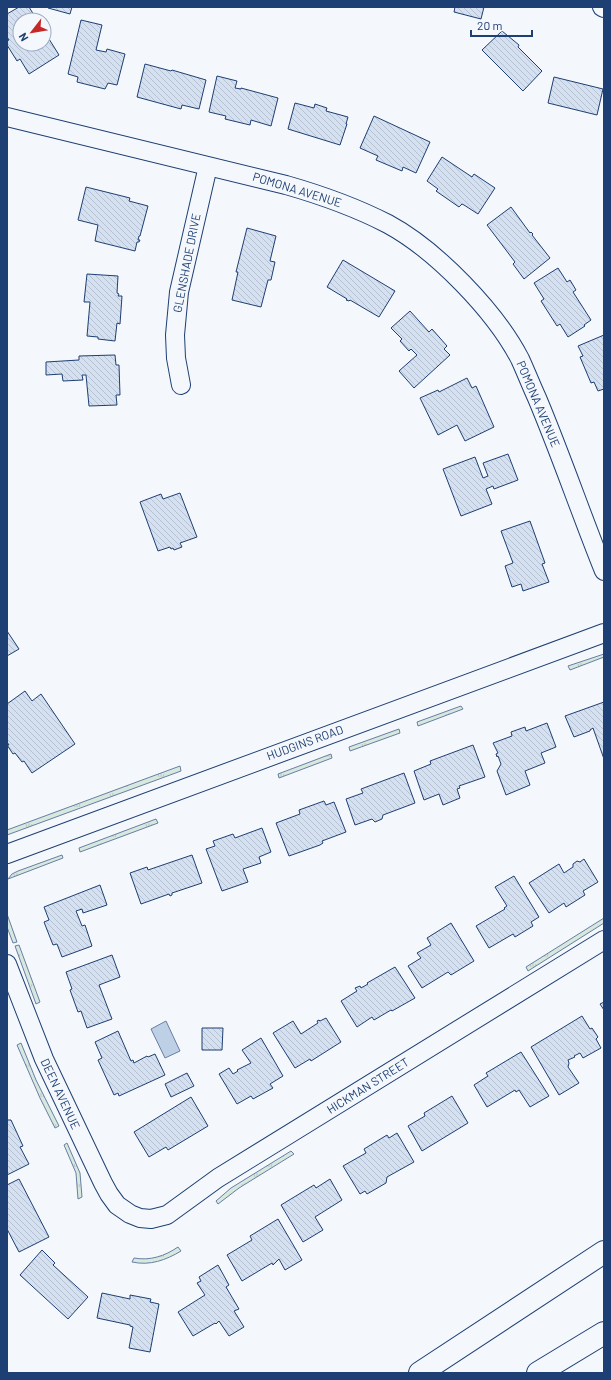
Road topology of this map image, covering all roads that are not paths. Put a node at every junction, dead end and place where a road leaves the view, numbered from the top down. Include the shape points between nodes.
1 (7, 117) edge
2 (208, 166) junction
3 (181, 385) dead end
4 (604, 571) edge
5 (604, 633) edge
6 (7, 854) edge
7 (604, 940) edge
8 (7, 964) edge
9 (130, 1214) joint
10 (604, 1252) edge
11 (604, 1332) edge
12 (420, 1373) edge
13 (538, 1373) edge

1 - 2 street, POMONA AVENUE
2 - 3 street, GLENSHADE DRIVE via 179,292 175,335
2 - 4 street, POMONA AVENUE via 286,185 357,210 389,225 412,240 459,279 500,327 520,359
5 - 6 street, HUDGINS ROAD
7 - 9 street, HICKMAN STREET via 218,1178 167,1215 151,1219
8 - 9 street, DEEN AVENUE via 46,1064 103,1183 118,1205
10 - 12 highway
11 - 13 highway

